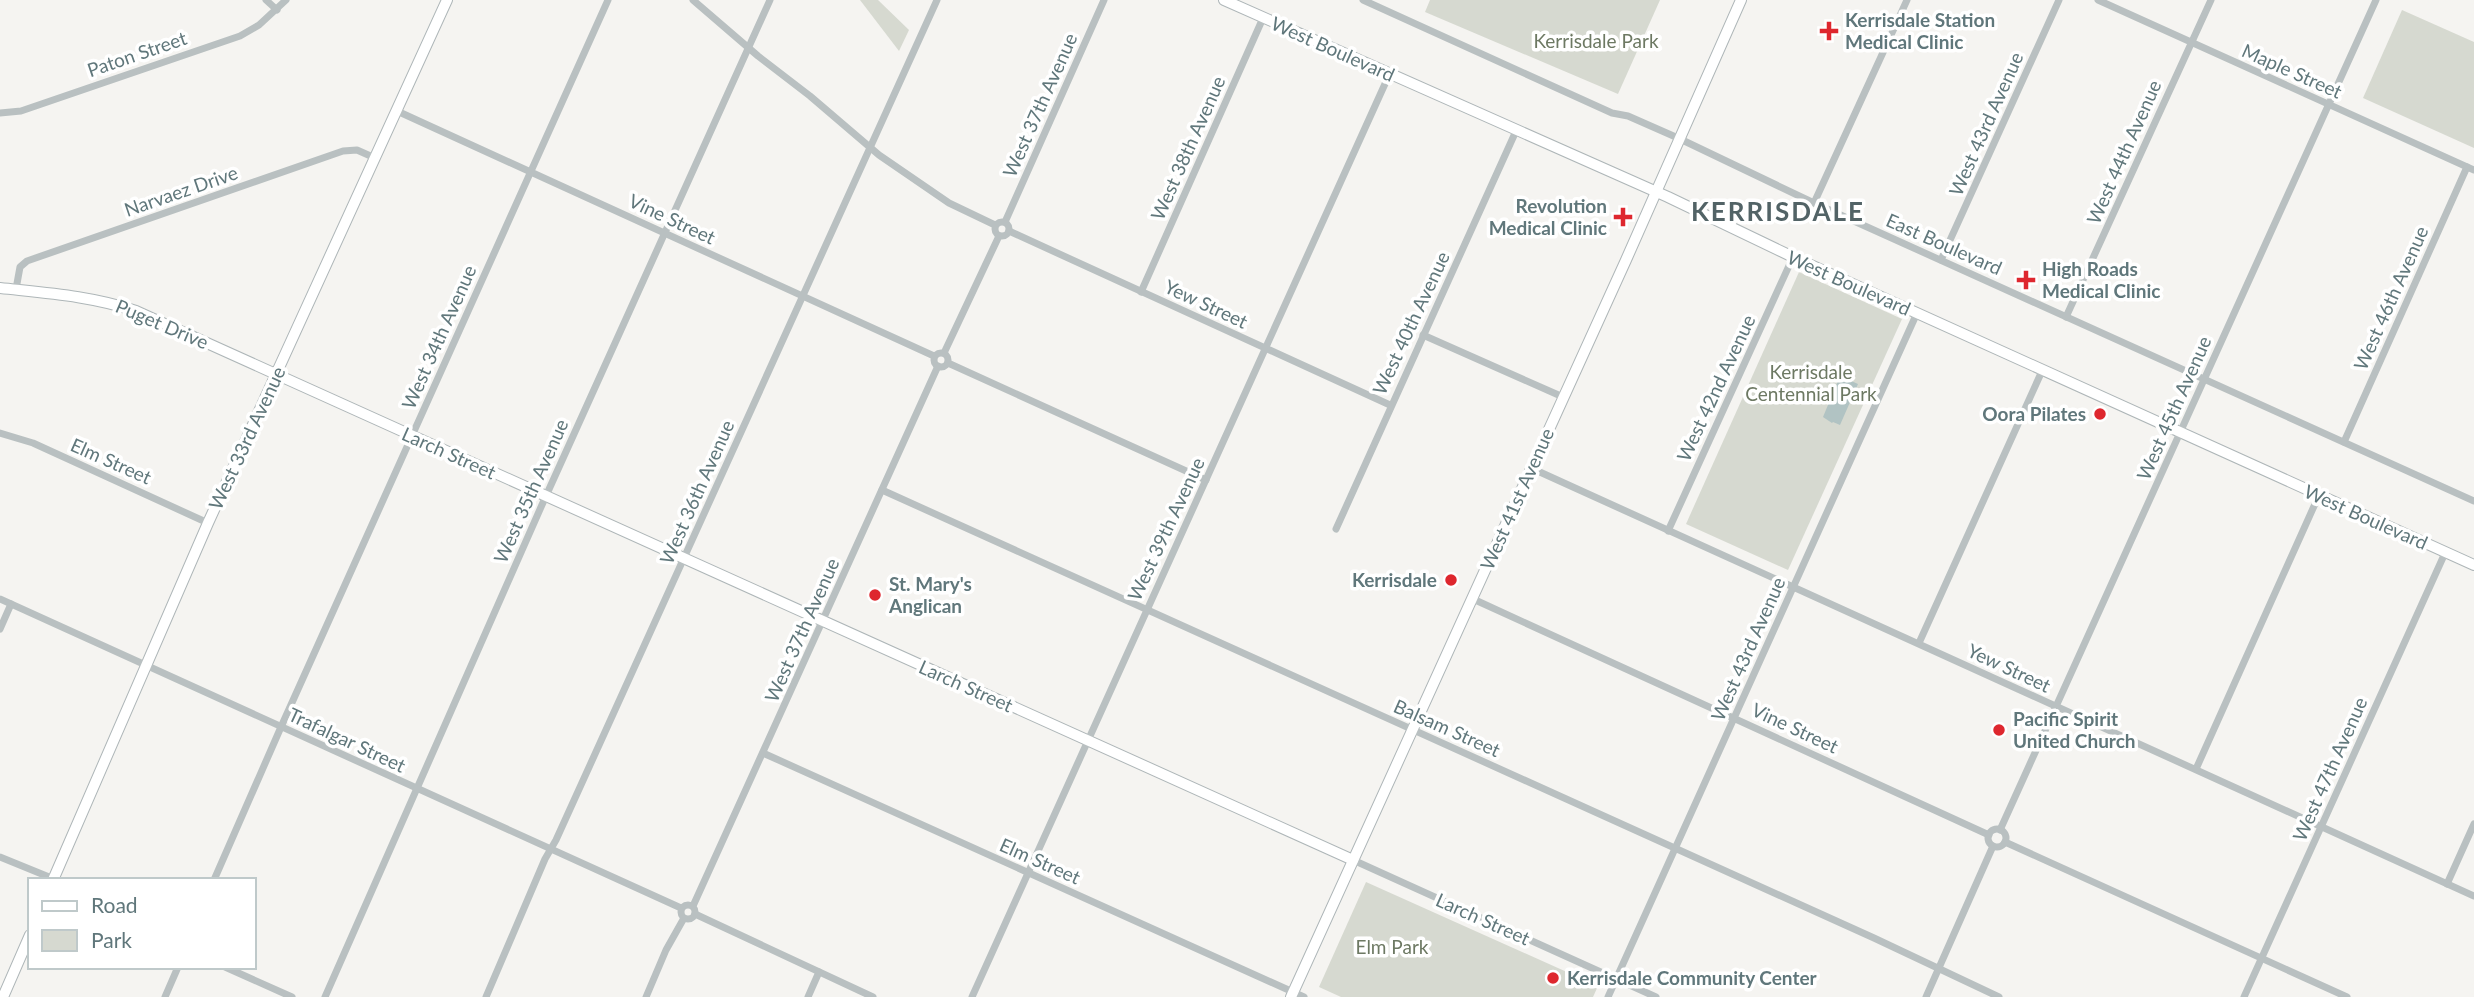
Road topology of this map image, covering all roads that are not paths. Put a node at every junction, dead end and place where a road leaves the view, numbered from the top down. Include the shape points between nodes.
1 (266, 0) edge
2 (286, 0) edge
3 (447, 0) edge
4 (608, 0) edge
5 (693, 0) edge
6 (771, 0) edge
7 (937, 0) edge
8 (1104, 0) edge
9 (1224, 0) edge
10 (1363, 0) edge
11 (1741, 0) edge
12 (1907, 0) edge
13 (2059, 0) edge
14 (2098, 0) edge
15 (2211, 0) edge
16 (2376, 0) edge
17 (277, 10) junction
18 (1263, 18) junction
19 (2191, 43) junction
20 (749, 48) junction
21 (1389, 75) junction
22 (2329, 104) junction
23 (397, 111) junction
24 (0, 113) edge
25 (1516, 131) junction
26 (1678, 138) junction
27 (870, 148) junction
28 (375, 158) junction
29 (2471, 169) edge
30 (531, 172) junction
31 (1655, 192) junction
32 (1814, 203) junction
33 (1005, 222) junction
34 (995, 225) junction
35 (1009, 231) junction
36 (665, 233) junction
37 (999, 236) junction
38 (1793, 257) junction
39 (1941, 260) junction
40 (0, 288) edge
41 (16, 289) junction
42 (1141, 292) junction
43 (803, 296) junction
44 (1917, 313) junction
45 (2066, 317) junction
46 (1423, 335) junction
47 (1265, 348) junction
48 (944, 353) junction
49 (934, 356) junction
50 (948, 363) junction
51 (938, 366) junction
52 (2042, 370) junction
53 (276, 375) junction
54 (2204, 379) junction
55 (1563, 397) junction
56 (1390, 405) junction
57 (0, 433) edge
58 (2180, 433) junction
59 (411, 436) junction
60 (2344, 442) junction
61 (1531, 468) junction
62 (1206, 480) junction
63 (882, 490) junction
64 (2474, 490) edge
65 (2319, 495) junction
66 (546, 496) junction
67 (2472, 500) edge
68 (208, 523) junction
69 (1336, 528) dead end
70 (1668, 531) junction
71 (2445, 553) junction
72 (684, 559) junction
73 (2474, 565) edge
74 (1793, 587) junction
75 (0, 599) edge
76 (1472, 599) junction
77 (11, 604) junction
78 (1147, 609) junction
79 (823, 621) junction
80 (0, 629) edge
81 (1919, 643) junction
82 (145, 666) junction
83 (2056, 707) junction
84 (1734, 718) junction
85 (281, 727) junction
86 (1412, 730) junction
87 (1088, 741) junction
88 (763, 753) junction
89 (2196, 769) junction
90 (415, 788) junction
91 (2474, 824) edge
92 (2321, 827) junction
93 (2000, 830) junction
94 (1989, 835) junction
95 (2005, 842) junction
96 (1993, 846) junction
97 (551, 849) junction
98 (1676, 849) junction
99 (0, 857) edge
100 (1353, 860) junction
101 (1028, 873) junction
102 (51, 878) edge
103 (53, 878) edge
104 (215, 878) edge
105 (2447, 884) junction
106 (2474, 896) edge
107 (681, 908) junction
108 (694, 910) junction
109 (684, 918) junction
110 (28, 940) edge
111 (2262, 958) junction
112 (177, 969) edge
113 (229, 969) edge
114 (1939, 969) junction
115 (819, 972) junction
116 (1616, 979) junction
117 (1296, 995) edge
118 (3, 997) edge
119 (166, 997) edge
120 (292, 997) edge
121 (325, 997) edge
122 (486, 997) edge
123 (646, 997) edge
124 (808, 997) edge
125 (873, 997) edge
126 (972, 997) edge
127 (1608, 997) edge
128 (1656, 997) edge
129 (1926, 997) edge
130 (1999, 997) edge
131 (2244, 997) edge
132 (2347, 997) edge

1 - 17 street
2 - 17 street, Paton Street
3 - 23 street, West 33rd Avenue
4 - 30 street, West 34th Avenue
5 - 20 street
6 - 20 street, West 35th Avenue
7 - 27 street, West 36th Avenue
8 - 33 street, West 37th Avenue
9 - 18 street, West Boulevard
10 - 26 street, East Boulevard via 1612,113
11 - 26 street, West 41st Avenue
12 - 32 street
13 - 39 street, West 43rd Avenue
14 - 19 street, Maple Street
15 - 19 street, West 44th Avenue
16 - 22 street, West 45th Avenue
17 - 24 street, Paton Street via 240,36 21,111
18 - 21 street, West Boulevard
18 - 42 street, West 38th Avenue
19 - 22 street, Maple Street
19 - 45 street, West 44th Avenue
20 - 27 street
20 - 36 street, West 35th Avenue
21 - 25 street, West Boulevard
21 - 47 street, West 39th Avenue
22 - 29 street, Maple Street
22 - 54 street, West 45th Avenue
23 - 28 street, West 33rd Avenue
23 - 30 street, Vine Street
25 - 31 street, West Boulevard
25 - 46 street, West 40th Avenue
26 - 31 street, West 41st Avenue
26 - 32 street, East Boulevard
27 - 34 street via 948,203
27 - 43 street, West 36th Avenue
28 - 41 street, Narvaez Drive via 357,150 342,151 27,261 20,267
28 - 53 street, West 33rd Avenue
29 - 60 street, West 46th Avenue
30 - 36 street, Vine Street
30 - 59 street, West 34th Avenue
31 - 38 street, West Boulevard
31 - 55 street, West 41st Avenue
32 - 39 street, East Boulevard
33 - 34 street
33 - 35 street
34 - 37 street
35 - 37 street
35 - 42 street, Yew Street
36 - 43 street, Vine Street
36 - 66 street, West 35th Avenue
37 - 48 street
38 - 44 street, West Boulevard
38 - 70 street, West 42nd Avenue
39 - 45 street, East Boulevard
40 - 41 street, Puget Drive
41 - 53 street, Puget Drive via 109,302
42 - 47 street, Yew Street
43 - 49 street, Vine Street
43 - 72 street, West 36th Avenue
44 - 52 street, West Boulevard
44 - 74 street, West 43rd Avenue
45 - 54 street, East Boulevard
46 - 55 street
46 - 56 street, West 40th Avenue
47 - 56 street, Yew Street
47 - 62 street, West 39th Avenue
48 - 49 street
48 - 50 street
49 - 51 street
50 - 51 street
50 - 62 street
51 - 63 street, West 37th Avenue
52 - 58 street, West Boulevard
52 - 81 street
53 - 59 street, Larch Street
53 - 68 street, West 33rd Avenue
54 - 58 street, West 45th Avenue
54 - 60 street, East Boulevard
55 - 61 street, West 41st Avenue
56 - 69 street, West 40th Avenue
57 - 68 street, Elm Street via 33,443
58 - 65 street, West Boulevard
58 - 83 street, West 45th Avenue
59 - 66 street, Larch Street
59 - 85 street, West 34th Avenue
60 - 67 street, East Boulevard
61 - 70 street, Yew Street
61 - 76 street, West 41st Avenue
62 - 78 street, West 39th Avenue
63 - 78 street, Balsam Street
63 - 79 street, West 37th Avenue
64 - 67 street
65 - 71 street, West Boulevard
65 - 89 street
66 - 72 street, Larch Street
66 - 90 street, West 35th Avenue
68 - 82 street, West 33rd Avenue
70 - 74 street, Yew Street
71 - 73 street, West Boulevard
71 - 92 street, West 47th Avenue
72 - 79 street, Larch Street
72 - 97 street, West 36th Avenue
74 - 81 street, Yew Street
74 - 84 street, West 43rd Avenue
75 - 77 street, Trafalgar Street
76 - 84 street, Vine Street
76 - 86 street, West 41st Avenue
77 - 80 street
77 - 82 street, Trafalgar Street
78 - 86 street, Balsam Street
78 - 87 street, West 39th Avenue
79 - 87 street, Larch Street
79 - 88 street, West 37th Avenue
81 - 83 street, Yew Street
82 - 85 street, Trafalgar Street
82 - 103 street, West 33rd Avenue
83 - 89 street, Yew Street
83 - 93 street, West 45th Avenue
84 - 94 street, Vine Street
84 - 98 street, West 43rd Avenue
85 - 90 street, Trafalgar Street
85 - 104 street, West 34th Avenue
86 - 98 street, Balsam Street
86 - 100 street, West 41st Avenue
87 - 100 street, Larch Street
87 - 101 street, West 39th Avenue
88 - 101 street, Elm Street
88 - 108 street, West 37th Avenue
89 - 92 street, Yew Street
90 - 97 street, Trafalgar Street
90 - 121 street, West 35th Avenue
91 - 105 street
92 - 105 street, Yew Street
92 - 111 street, West 47th Avenue
93 - 94 street
93 - 95 street
94 - 96 street
95 - 96 street
95 - 111 street
96 - 114 street
97 - 107 street, Trafalgar Street
97 - 122 street, West 36th Avenue
98 - 114 street, Balsam Street
98 - 116 street, West 43rd Avenue
99 - 102 street
100 - 116 street, Larch Street
100 - 117 street, West 41st Avenue
101 - 117 street, Elm Street
101 - 126 street, West 39th Avenue
105 - 106 street, Yew Street
107 - 108 street via 686,904
107 - 109 street
108 - 109 street via 690,919
108 - 115 street
109 - 123 street
110 - 118 street
111 - 131 street, West 47th Avenue
111 - 132 street
112 - 119 street
113 - 120 street
114 - 129 street
114 - 130 street, Balsam Street
115 - 124 street
115 - 125 street
116 - 127 street, West 43rd Avenue
116 - 128 street, Larch Street

